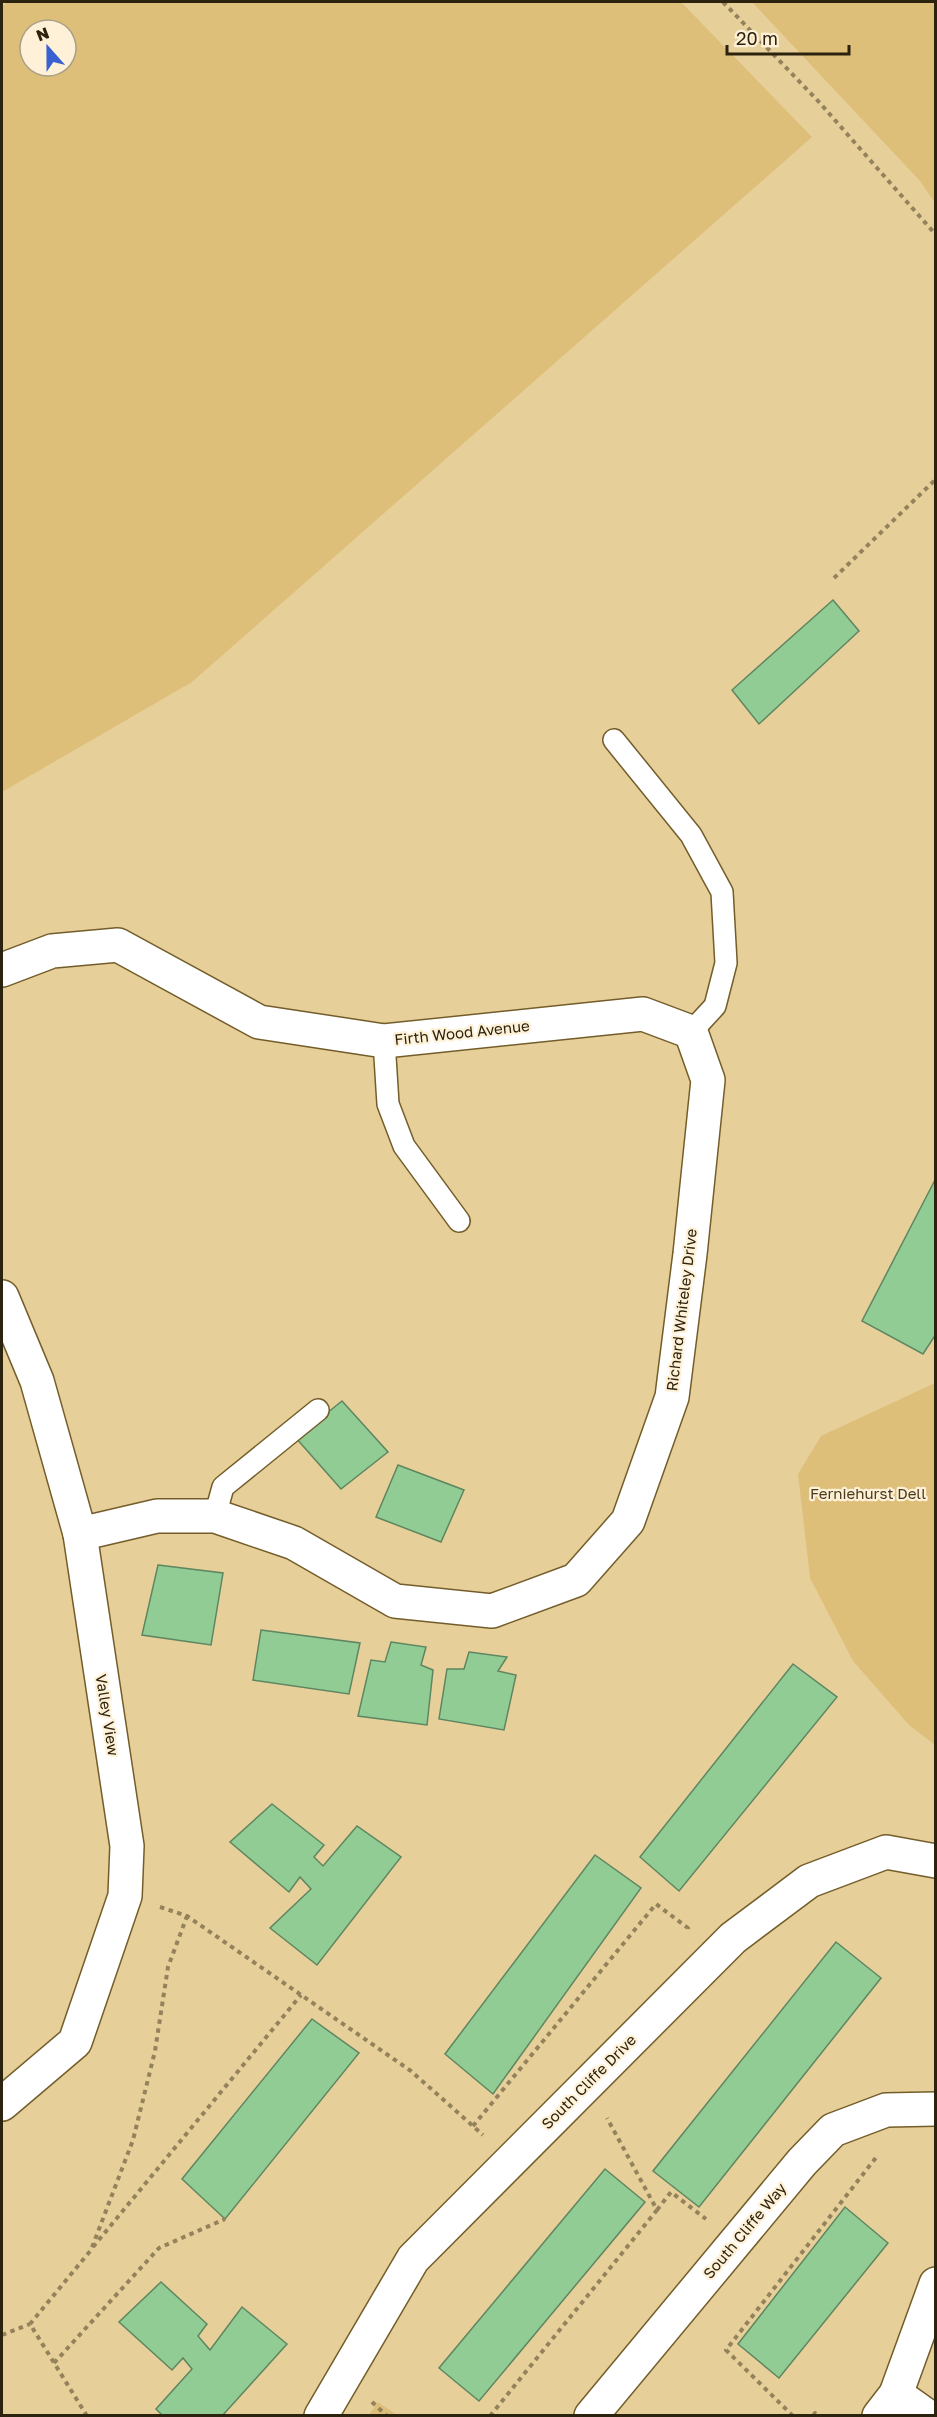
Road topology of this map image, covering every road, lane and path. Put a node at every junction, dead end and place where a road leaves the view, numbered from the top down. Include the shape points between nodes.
1 (723, 2) edge
2 (936, 235) edge
3 (936, 479) edge
4 (834, 578) dead end
5 (614, 740) dead end
6 (2, 970) edge
7 (691, 1032) junction
8 (384, 1041) junction
9 (459, 1221) dead end
10 (2, 1297) edge
11 (318, 1410) dead end
12 (215, 1516) junction
13 (80, 1534) junction
14 (936, 1862) edge
15 (684, 1938) dead end
16 (301, 1995) junction
17 (588, 2083) junction
18 (2, 2104) edge
19 (925, 2109) edge
20 (473, 2126) junction
21 (510, 2160) junction
22 (657, 2210) junction
23 (225, 2220) dead end
24 (735, 2242) junction
25 (91, 2250) junction
26 (936, 2284) edge
27 (30, 2324) junction
28 (2, 2336) edge
29 (54, 2363) junction
30 (373, 2404) dead end
31 (888, 2405) edge
32 (87, 2415) edge
33 (321, 2415) edge
34 (387, 2415) edge
35 (490, 2415) edge
36 (591, 2415) edge
37 (793, 2415) edge
38 (927, 2415) edge

1 - 2 path via 819,102
3 - 4 path
5 - 7 lane via 691,835 722,892 726,963 716,1006
6 - 8 street, Firth Wood Avenue via 52,951 118,945 259,1022
7 - 8 street, Firth Wood Avenue via 643,1014
7 - 12 street, Richard Whiteley Drive via 708,1080 672,1397 628,1521 576,1580 492,1611 395,1601 294,1543
8 - 9 lane via 388,1104 404,1146
10 - 13 street, Valley View via 37,1381
11 - 12 lane via 223,1487
12 - 13 street, Richard Whiteley Drive via 157,1516
13 - 18 street, Valley View via 127,1846 125,1896 75,2042
14 - 17 street, South Cliffe Drive via 886,1852 809,1881 734,1938
15 - 20 path via 688,1928 656,1904
16 - 20 path via 411,2071
16 - 25 path
16 - 25 path via 188,1916 168,1967 155,2051 133,2140
17 - 21 street, South Cliffe Drive
17 - 22 path
19 - 24 street, South Cliffe Way via 886,2110 833,2130
19 - 37 path via 726,2350
20 - 21 path
21 - 33 street, South Cliffe Drive via 413,2259
22 - 24 path via 672,2192
22 - 35 path
23 - 29 path via 159,2248
24 - 36 street, South Cliffe Way
25 - 27 path
26 - 31 street
27 - 28 path
27 - 29 path
29 - 32 path
30 - 34 path
31 - 38 street

